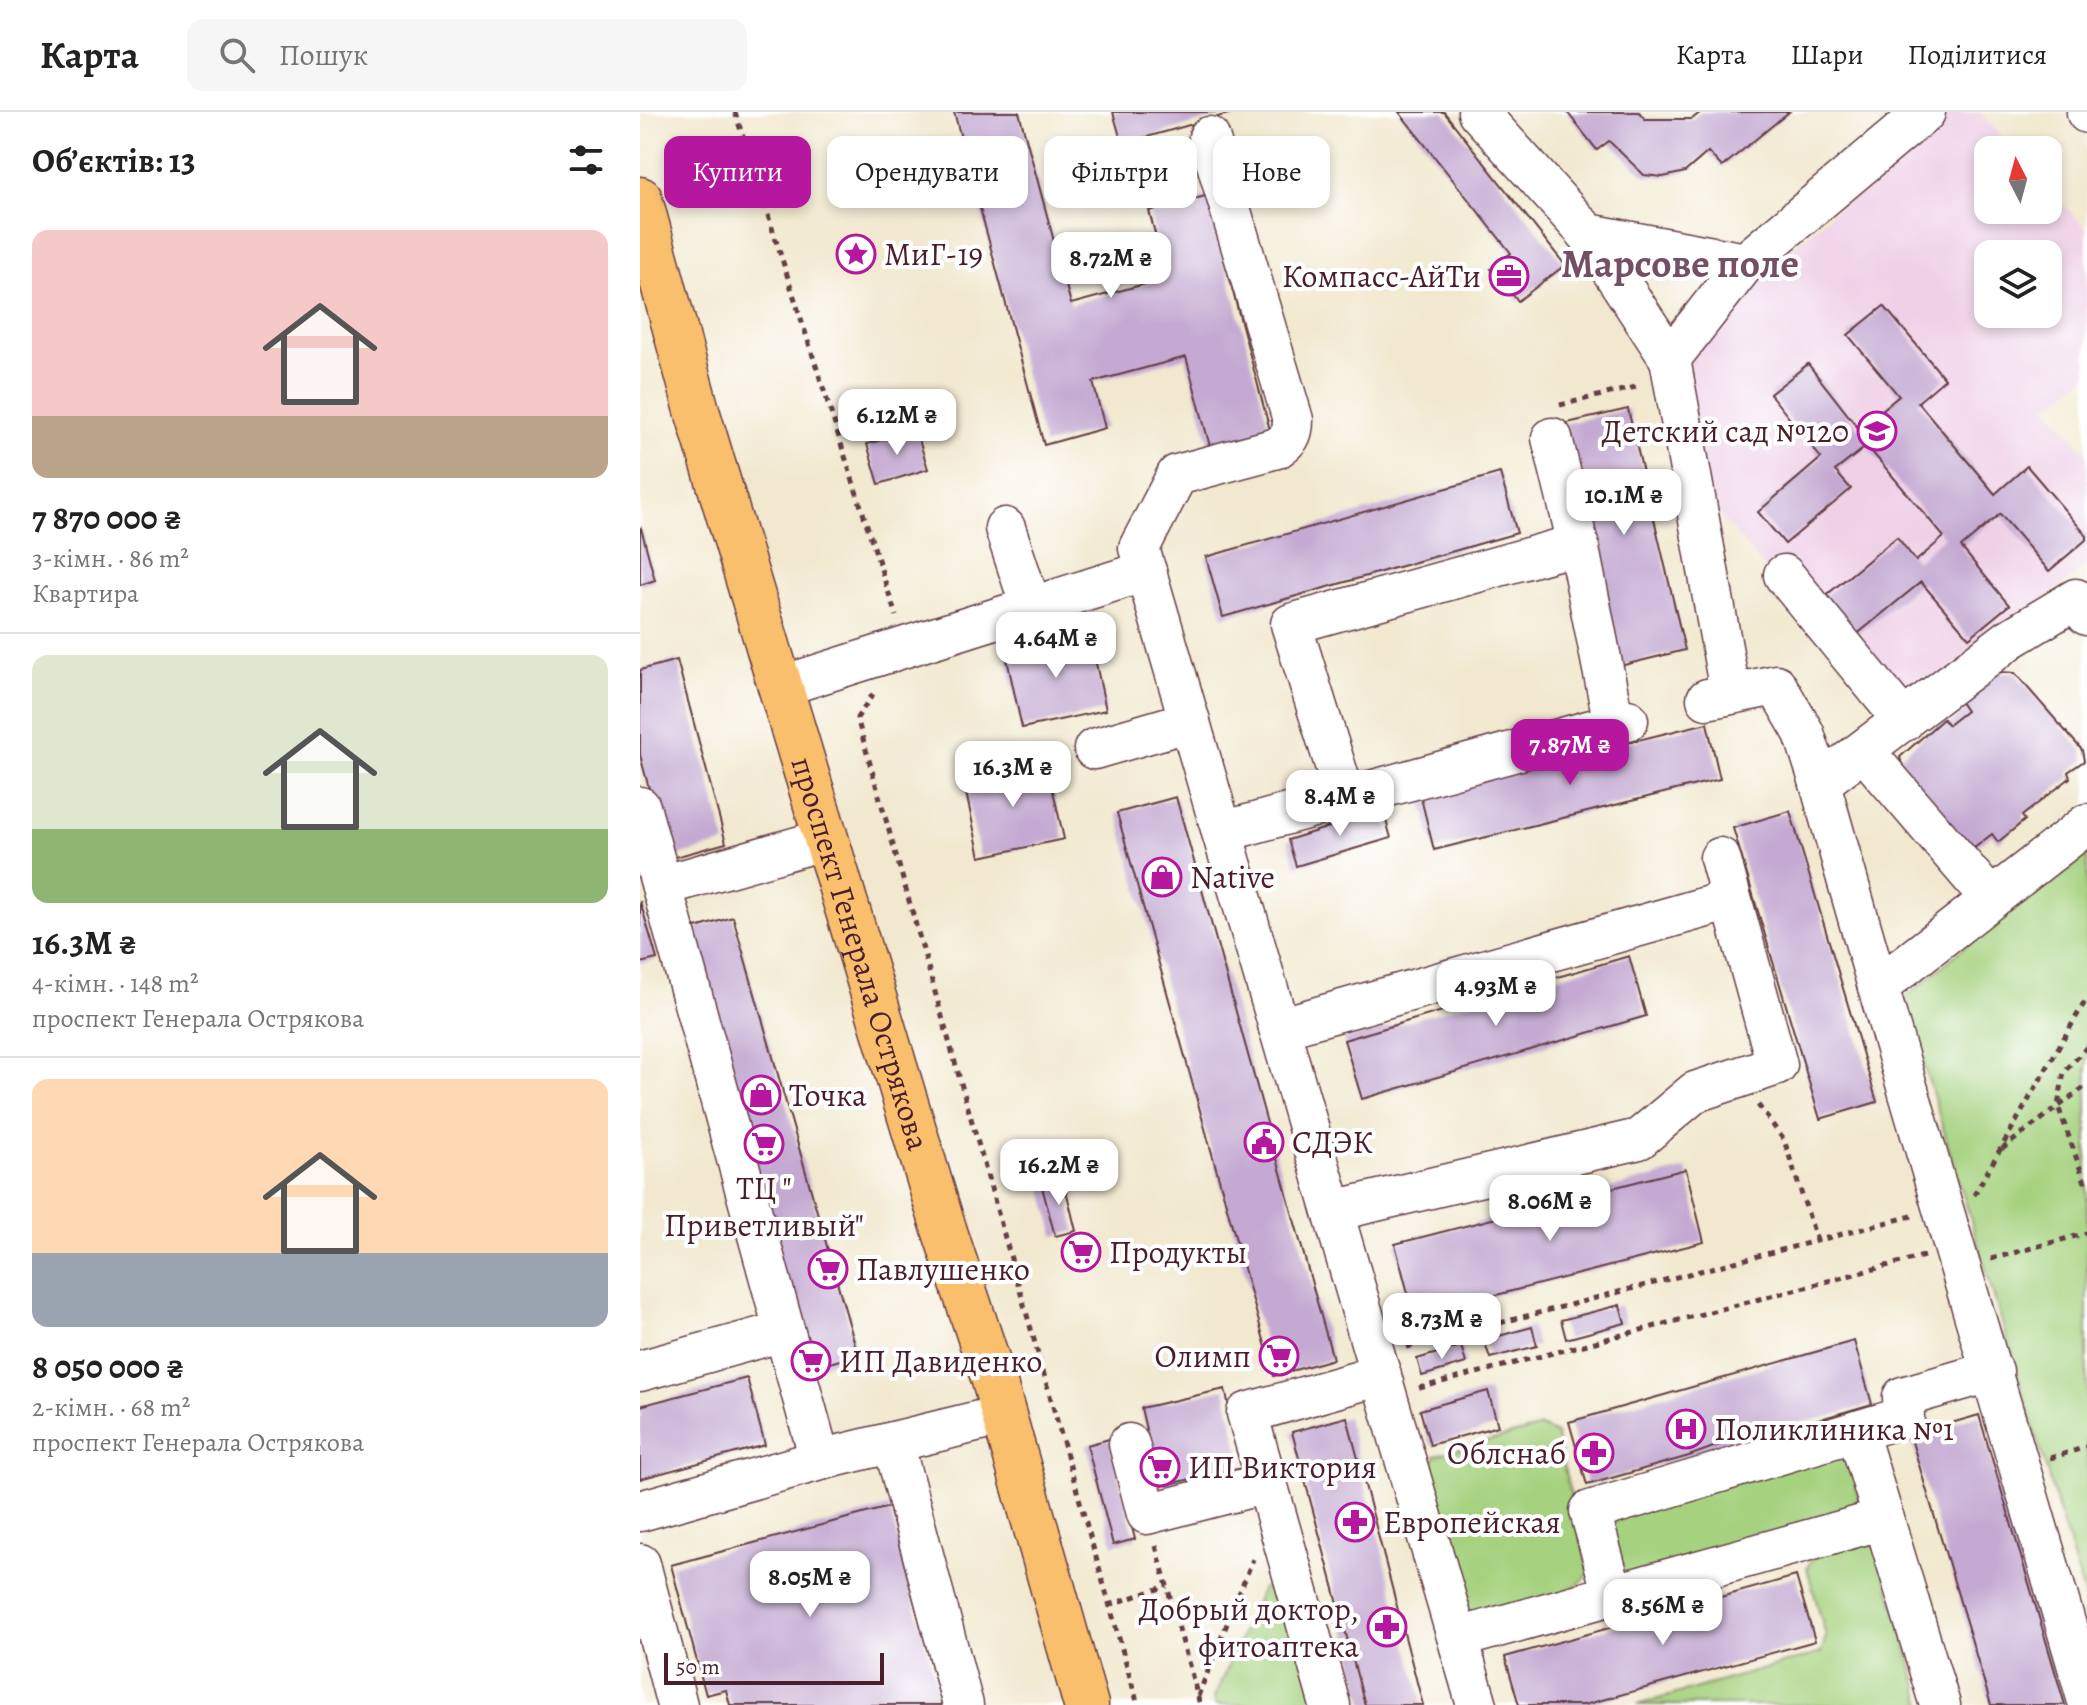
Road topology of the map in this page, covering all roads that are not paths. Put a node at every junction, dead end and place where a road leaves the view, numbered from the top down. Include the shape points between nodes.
1 (1478, 112) edge
2 (1925, 112) edge
3 (1209, 137) dead end
4 (640, 199) edge
5 (1588, 234) junction
6 (1745, 263) junction
7 (1671, 368) junction
8 (1552, 438) road end
9 (1005, 528) dead end
10 (1578, 544) junction
11 (1146, 571) junction
12 (1784, 575) dead end
13 (1031, 607) junction
14 (2087, 615) edge
15 (779, 687) junction
16 (1190, 721) junction
17 (1904, 721) junction
18 (1094, 749) dead end
19 (1864, 751) junction
20 (1820, 783) junction
21 (1345, 797) junction
22 (640, 807) edge
23 (2087, 824) edge
24 (1222, 832) junction
25 (826, 839) junction
26 (1720, 858) dead end
27 (653, 875) edge
28 (1991, 899) junction
29 (1731, 900) junction
30 (1878, 987) junction
31 (1279, 1028) junction
32 (1333, 1211) junction
33 (784, 1331) junction
34 (640, 1371) edge
35 (1993, 1371) junction
36 (1381, 1376) junction
37 (1004, 1415) junction
38 (1857, 1431) junction
39 (893, 1442) junction
40 (1129, 1444) dead end
41 (820, 1460) junction
42 (1271, 1495) junction
43 (640, 1511) edge
44 (1884, 1519) junction
45 (640, 1564) edge
46 (1613, 1595) junction
47 (1458, 1638) junction
48 (2087, 1698) edge
49 (677, 1705) edge
50 (963, 1705) edge
51 (1086, 1705) edge
52 (1330, 1705) edge
53 (1477, 1705) edge
54 (1940, 1705) edge

1 - 5 street
2 - 6 street
3 - 11 street via 1293,430 1277,448 1177,475 1139,548
4 - 15 main road, проспект Генерала Острякова
5 - 6 street
5 - 7 street
6 - 7 street
7 - 20 street via 1718,695 1776,685 1804,733
8 - 10 street
9 - 13 street
10 - 21 street via 1621,722
10 - 21 street via 1291,624
11 - 13 street
11 - 16 street
12 - 17 street
13 - 15 street
14 - 17 street via 2076,599 2010,639
15 - 25 main road, проспект Генерала Острякова
16 - 18 street
16 - 24 street
17 - 19 street
19 - 20 street
19 - 28 street
20 - 30 street
21 - 24 street
22 - 27 street
23 - 28 street
24 - 31 street
25 - 27 street
25 - 37 main road, проспект Генерала Острякова
26 - 29 street
27 - 33 street
28 - 30 street
29 - 31 street
29 - 32 street via 1777,1065 1695,1092 1639,1139
30 - 35 street
31 - 32 street
32 - 36 street
33 - 34 street
33 - 41 street
35 - 38 street via 1903,1397 1904,1417
35 - 48 street
36 - 42 street via 1247,1413
36 - 47 street
37 - 39 street
37 - 51 main road, проспект Генерала Острякова
38 - 44 street
38 - 46 street via 1590,1511
39 - 41 street
39 - 50 street
40 - 42 street via 1147,1514
41 - 43 street
42 - 52 street
44 - 46 street
44 - 54 street
45 - 49 street
46 - 47 street
47 - 53 street

